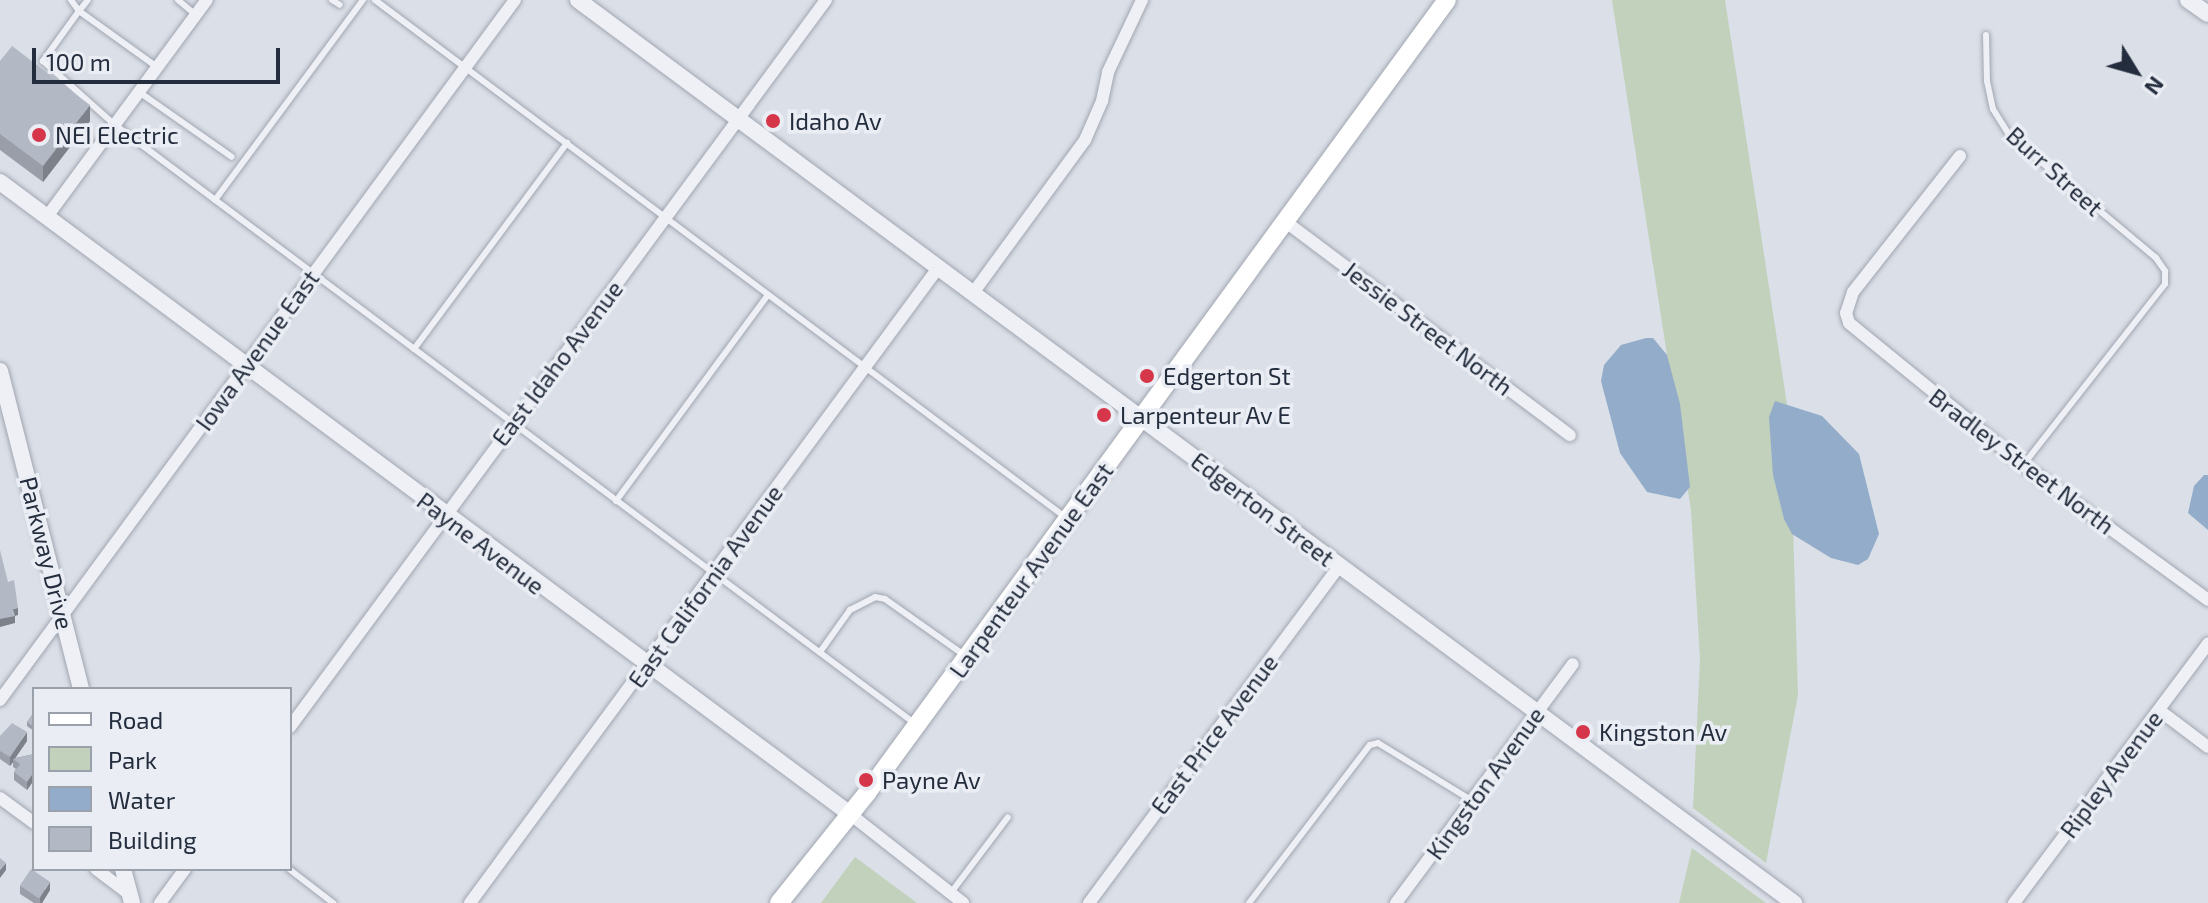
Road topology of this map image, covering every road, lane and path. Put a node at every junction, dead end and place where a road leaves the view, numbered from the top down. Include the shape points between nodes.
1 (71, 0) edge
2 (88, 0) edge
3 (178, 0) edge
4 (207, 0) edge
5 (332, 0) edge
6 (363, 0) edge
7 (375, 0) edge
8 (515, 0) edge
9 (578, 0) edge
10 (826, 0) edge
11 (1142, 0) edge
12 (1447, 0) edge
13 (2188, 0) edge
14 (340, 5) dead end
15 (79, 11) junction
16 (2208, 14) edge
17 (196, 15) junction
18 (1986, 35) dead end
19 (157, 67) junction
20 (466, 67) junction
21 (139, 92) junction
22 (738, 119) junction
23 (115, 125) junction
24 (567, 143) junction
25 (1960, 156) dead end
26 (232, 157) dead end
27 (0, 182) edge
28 (215, 200) junction
29 (46, 218) junction
30 (665, 218) junction
31 (1286, 222) junction
32 (938, 268) junction
33 (314, 274) junction
34 (973, 293) junction
35 (768, 295) junction
36 (414, 349) junction
37 (245, 367) junction
38 (866, 367) junction
39 (0, 371) edge
40 (1143, 419) junction
41 (512, 422) junction
42 (1570, 435) dead end
43 (2023, 465) junction
44 (616, 501) junction
45 (445, 515) junction
46 (1068, 519) junction
47 (1339, 566) junction
48 (714, 574) junction
49 (2208, 600) edge
50 (63, 614) junction
51 (2208, 644) edge
52 (820, 652) junction
53 (967, 657) junction
54 (1573, 664) dead end
55 (647, 666) junction
56 (81, 687) edge
57 (0, 700) edge
58 (2159, 710) junction
59 (1537, 713) junction
60 (292, 724) edge
61 (917, 725) junction
62 (2208, 747) edge
63 (0, 798) edge
64 (1472, 801) junction
65 (850, 814) junction
66 (1008, 817) dead end
67 (32, 822) edge
68 (98, 871) edge
69 (124, 871) edge
70 (184, 871) edge
71 (292, 871) edge
72 (950, 894) junction
73 (131, 898) edge
74 (160, 903) edge
75 (333, 903) edge
76 (470, 903) edge
77 (779, 903) edge
78 (963, 903) edge
79 (1089, 903) edge
80 (1249, 903) edge
81 (1396, 903) edge
82 (1794, 903) edge
83 (2014, 903) edge

1 - 15 lane
2 - 15 lane
3 - 17 lane
4 - 17 street
5 - 14 lane
6 - 28 lane
7 - 20 lane
8 - 20 street, Iowa Avenue East
9 - 22 street, Edgerton Street
10 - 22 street, East Idaho Avenue
11 - 34 street via 1108,72 1085,140
12 - 31 main road, Larpenteur Avenue East
13 - 16 street
15 - 19 lane
15 - 23 lane via 43,61
17 - 19 street
18 - 43 lane, Burr Street via 1993,109 2009,135 2165,271 2165,284
19 - 21 street
20 - 24 lane
20 - 33 street, Iowa Avenue East
21 - 23 street
21 - 26 lane
22 - 30 street, East Idaho Avenue
22 - 32 street, Edgerton Street
23 - 28 lane
23 - 29 street
24 - 30 lane
24 - 36 lane
25 - 43 street, Bradley Street North via 1853,292 1846,313 1855,330
27 - 29 street, Payne Avenue
28 - 33 lane
29 - 37 street, Payne Avenue
30 - 35 lane
30 - 41 street, East Idaho Avenue
31 - 40 main road, Larpenteur Avenue East
31 - 42 street, Jessie Street North
32 - 34 street, Edgerton Street
32 - 38 street, East California Avenue
33 - 36 lane
33 - 37 street, Iowa Avenue East
34 - 40 street, Edgerton Street
35 - 38 lane
35 - 44 lane
36 - 41 lane
37 - 45 street, Payne Avenue
37 - 50 street, Iowa Avenue East
38 - 46 lane
38 - 48 street, East California Avenue
39 - 50 street, Parkway Drive
40 - 46 main road, Larpenteur Avenue East
40 - 47 street, Edgerton Street
41 - 44 lane
41 - 45 street, East Idaho Avenue
43 - 49 street, Bradley Street North
44 - 48 lane
45 - 55 street, Payne Avenue
45 - 60 street, East Idaho Avenue
46 - 53 main road, Larpenteur Avenue East
47 - 59 street, Edgerton Street
47 - 79 street, East Price Avenue
48 - 52 lane
48 - 55 street, East California Avenue
50 - 56 street, Parkway Drive
50 - 57 street, Iowa Avenue East
51 - 58 street, Ripley Avenue
52 - 53 lane via 850,610 875,597
52 - 61 lane
53 - 61 main road, Larpenteur Avenue East
54 - 59 street, Kingston Avenue
55 - 65 street, Payne Avenue
55 - 76 street, East California Avenue
58 - 62 street
58 - 83 street, Ripley Avenue
59 - 64 street, Kingston Avenue
59 - 82 street, Edgerton Street
61 - 65 main road, Larpenteur Avenue East
63 - 67 street
64 - 80 lane via 1378,743 1370,745
64 - 81 street, Kingston Avenue
65 - 72 street, Payne Avenue
65 - 77 main road, Larpenteur Avenue East
66 - 72 lane
68 - 73 street
69 - 73 street
70 - 74 street
71 - 75 lane
72 - 78 street, Payne Avenue

